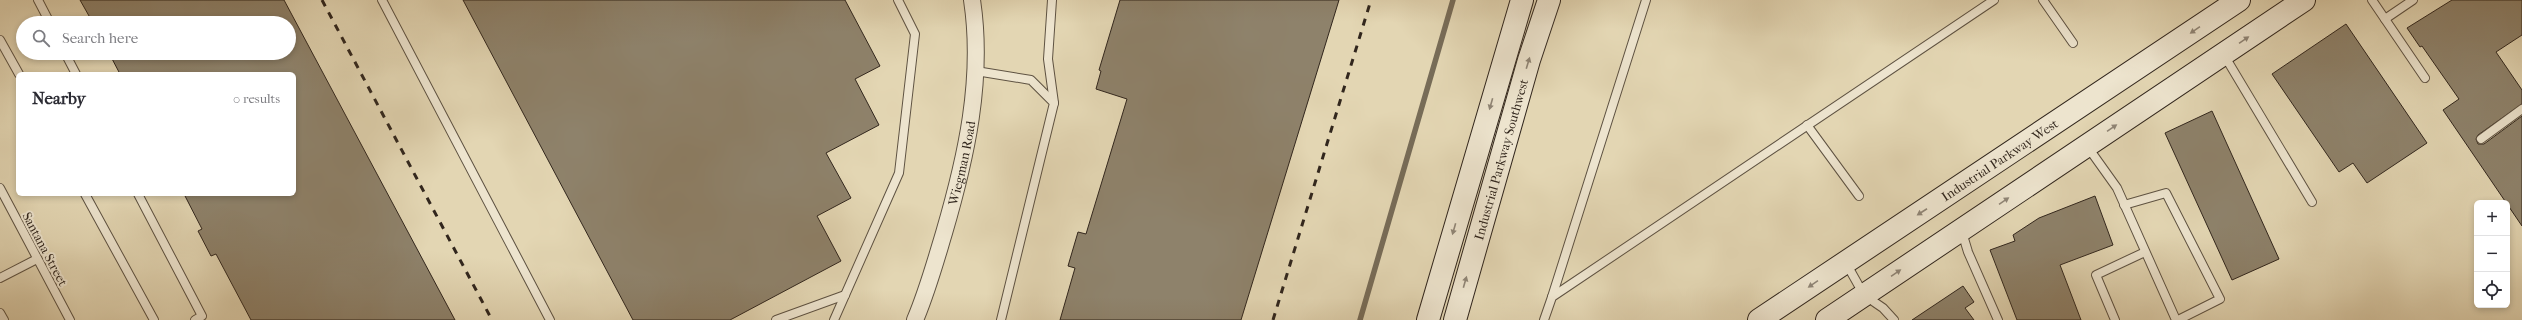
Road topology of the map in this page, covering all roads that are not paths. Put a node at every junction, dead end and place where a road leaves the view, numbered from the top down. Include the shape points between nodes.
1 (38, 0) edge
2 (382, 0) edge
3 (898, 0) edge
4 (972, 0) edge
5 (1052, 0) edge
6 (1522, 0) edge
7 (1549, 0) edge
8 (1994, 0) edge
9 (2043, 0) edge
10 (2240, 0) edge
11 (2304, 0) edge
12 (2372, 0) edge
13 (2413, 0) edge
14 (1648, 1) edge
15 (46, 16) edge
16 (2385, 19) junction
17 (0, 40) edge
18 (2074, 43) dead end
19 (2223, 54) junction
20 (69, 60) edge
21 (976, 71) junction
22 (18, 72) edge
23 (75, 72) edge
24 (2425, 78) dead end
25 (1054, 103) junction
26 (2522, 109) edge
27 (1807, 125) junction
28 (2481, 139) dead end
29 (2087, 145) junction
30 (0, 188) edge
31 (86, 196) edge
32 (139, 196) edge
33 (1859, 196) dead end
34 (2312, 202) dead end
35 (2124, 205) junction
36 (1961, 230) junction
37 (2145, 252) junction
38 (37, 259) junction
39 (1845, 262) junction
40 (0, 278) edge
41 (845, 295) junction
42 (1864, 295) junction
43 (1552, 297) junction
44 (0, 313) edge
45 (4, 320) edge
46 (70, 320) edge
47 (154, 320) edge
48 (195, 320) edge
49 (550, 320) edge
50 (776, 320) edge
51 (834, 320) edge
52 (915, 320) edge
53 (1001, 320) edge
54 (1428, 320) edge
55 (1455, 320) edge
56 (1544, 320) edge
57 (1759, 320) edge
58 (1827, 320) edge
59 (1894, 320) edge
60 (1998, 320) edge
61 (2115, 320) edge
62 (2177, 320) edge

1 - 15 lane
2 - 49 lane
3 - 41 lane via 915,34 899,173
4 - 21 street, Wiegman Road
5 - 25 lane via 1048,59
6 -> 54 main road, Industrial Parkway Southwest
55 -> 7 main road, Industrial Parkway Southwest via 1529,60
8 - 27 lane
9 - 18 lane
10 -> 39 main road, Industrial Parkway West
19 -> 11 main road
12 - 16 lane
13 - 16 lane
14 - 43 lane
16 - 24 lane
17 - 22 lane
29 -> 19 main road
19 - 34 lane
20 - 23 lane
21 - 25 lane via 1031,80
21 - 52 street, Wiegman Road via 970,129 958,186
25 - 53 lane
26 - 28 lane
27 - 33 lane
27 - 43 lane
29 - 35 lane via 2116,188
36 -> 29 main road
30 - 38 lane, Santana Street
31 - 47 lane
32 - 48 lane via 202,316
35 - 37 lane
35 - 62 lane via 2166,193 2220,298
42 -> 36 main road
36 - 60 lane
37 - 61 lane via 2096,275
37 - 62 lane
38 - 40 lane
38 - 46 lane, Santana Street
39 - 42 lane
39 -> 57 main road, Industrial Parkway West
41 - 50 lane
41 - 51 lane
42 - 58 main road
42 - 59 lane via 1883,308
43 - 56 lane
44 - 45 lane

